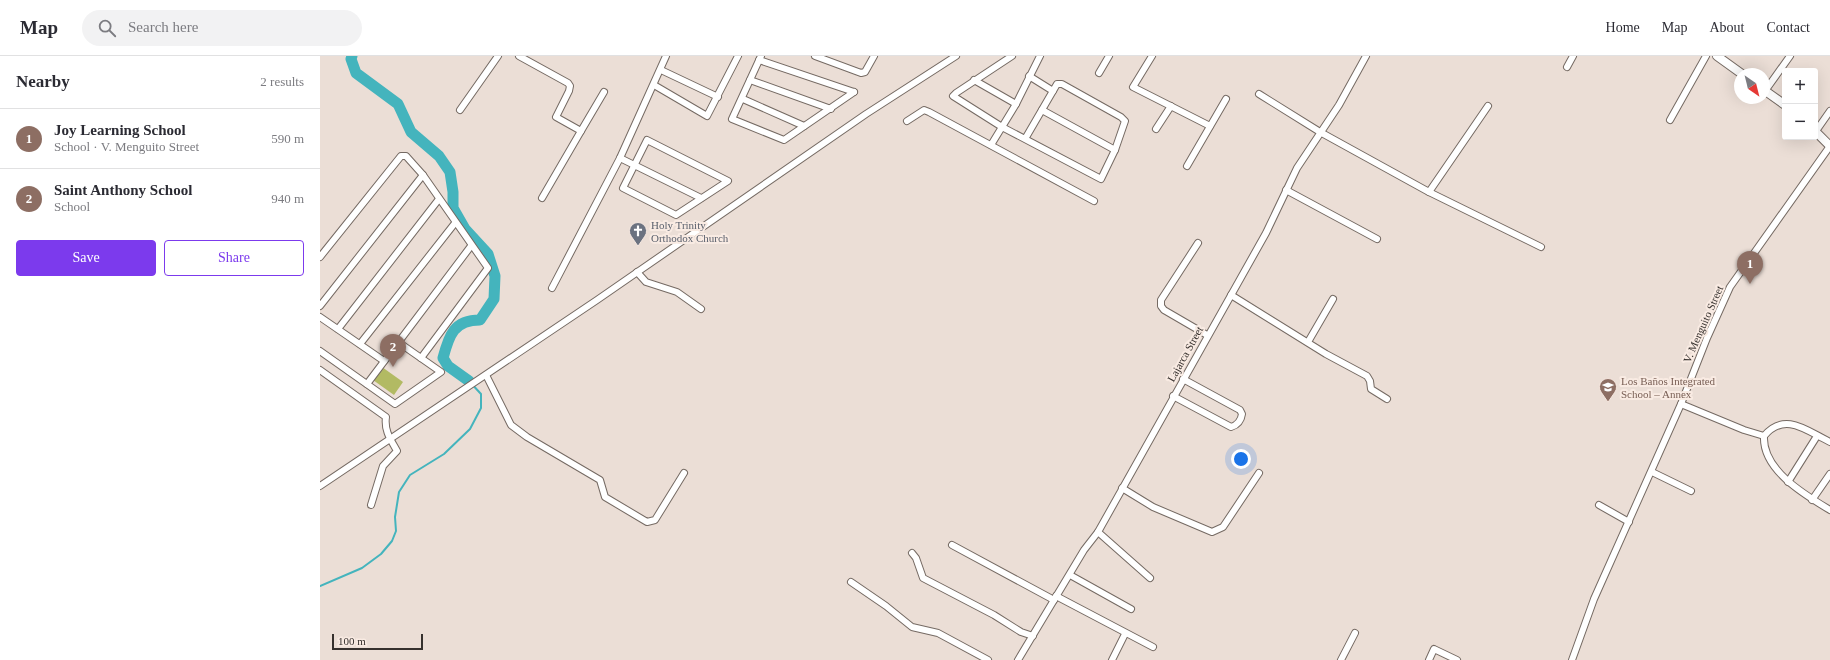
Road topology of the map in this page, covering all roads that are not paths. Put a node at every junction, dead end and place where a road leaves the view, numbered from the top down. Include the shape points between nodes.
1 (498, 56) edge
2 (519, 56) edge
3 (666, 56) edge
4 (738, 56) edge
5 (815, 56) edge
6 (874, 56) edge
7 (956, 56) edge
8 (1012, 56) edge
9 (1040, 56) edge
10 (1109, 56) edge
11 (1152, 56) edge
12 (1366, 56) edge
13 (1573, 56) edge
14 (1706, 56) edge
15 (1717, 56) edge
16 (1790, 56) edge
17 (760, 58) edge
18 (1566, 67) dead end
19 (1734, 68) edge
20 (660, 70) junction
21 (1099, 73) dead end
22 (1029, 76) junction
23 (750, 80) junction
24 (974, 80) junction
25 (1770, 83) edge
26 (654, 85) junction
27 (1053, 91) junction
28 (604, 92) dead end
29 (1259, 94) dead end
30 (1770, 94) edge
31 (718, 97) junction
32 (743, 99) junction
33 (1226, 99) dead end
34 (1016, 104) junction
35 (1784, 104) edge
36 (1171, 106) junction
37 (1488, 106) dead end
38 (831, 109) junction
39 (460, 110) dead end
40 (1042, 110) junction
41 (1830, 111) edge
42 (1670, 120) dead end
43 (907, 121) dead end
44 (804, 126) junction
45 (1210, 126) junction
46 (1002, 127) junction
47 (1818, 127) edge
48 (1156, 130) dead end
49 (581, 131) junction
50 (1320, 132) junction
51 (1818, 134) edge
52 (1025, 139) junction
53 (991, 145) junction
54 (1830, 146) edge
55 (1115, 150) junction
56 (620, 158) junction
57 (633, 165) junction
58 (1187, 166) dead end
59 (423, 175) junction
60 (1286, 190) junction
61 (1429, 192) junction
62 (439, 198) junction
63 (542, 198) dead end
64 (701, 198) junction
65 (1094, 201) dead end
66 (455, 223) junction
67 (1377, 239) dead end
68 (1198, 244) dead end
69 (471, 246) junction
70 (1541, 247) dead end
71 (320, 257) edge
72 (637, 272) junction
73 (552, 288) dead end
74 (1231, 295) junction
75 (1333, 299) dead end
76 (320, 306) edge
77 (701, 309) dead end
78 (320, 317) edge
79 (338, 328) junction
80 (1207, 335) junction
81 (398, 342) junction
82 (1308, 342) junction
83 (360, 344) junction
84 (320, 351) edge
85 (421, 358) junction
86 (384, 361) junction
87 (320, 370) edge
88 (485, 375) junction
89 (1182, 379) junction
90 (367, 384) junction
91 (1173, 396) junction
92 (1387, 399) dead end
93 (1681, 404) junction
94 (1764, 436) junction
95 (1817, 436) junction
96 (390, 440) junction
97 (1830, 442) edge
98 (1652, 472) junction
99 (684, 473) dead end
100 (1259, 473) dead end
101 (1830, 474) edge
102 (1788, 482) junction
103 (320, 486) edge
104 (1122, 488) junction
105 (1691, 491) dead end
106 (1812, 500) junction
107 (371, 505) dead end
108 (1599, 505) dead end
109 (1830, 510) edge
110 (1629, 522) junction
111 (1098, 532) junction
112 (952, 545) dead end
113 (912, 554) dead end
114 (1070, 575) junction
115 (1150, 578) dead end
116 (851, 582) dead end
117 (1055, 598) junction
118 (1131, 609) dead end
119 (1355, 633) dead end
120 (1125, 634) junction
121 (1033, 636) junction
122 (1153, 647) dead end
123 (988, 660) edge
124 (1018, 660) edge
125 (1112, 660) edge
126 (1341, 660) edge
127 (1429, 660) edge
128 (1457, 660) edge
129 (1572, 660) edge

1 - 39 street
2 - 49 street via 568,83 569,91 556,117
3 - 20 street
4 - 31 street
5 - 6 street via 861,73 865,72
7 - 72 street via 866,114
8 - 24 street
9 - 22 street
10 - 21 street
11 - 36 street via 1133,87
12 - 50 street, Lajarca Street via 1342,100
13 - 18 street
14 - 42 street
15 - 19 street
16 - 25 street
17 - 23 street
17 - 38 street via 854,92
20 - 26 street
20 - 31 street
22 - 27 street
22 - 34 street
23 - 32 street
23 - 38 street
24 - 34 street
24 - 46 street via 953,96
26 - 31 street via 707,116
26 - 56 street
27 - 40 street
27 - 55 street via 1057,84 1062,84 1121,117 1125,121
28 - 49 street
29 - 50 street
30 - 35 street
32 - 44 street
32 - 44 street via 732,119 784,140
33 - 45 street
34 - 46 street
36 - 45 street
36 - 48 street
37 - 61 street
38 - 44 street
40 - 52 street
40 - 55 street
41 - 47 street
43 - 53 street via 924,110
45 - 58 street
46 - 52 street
46 - 53 street
49 - 63 street
50 - 60 street, Lajarca Street
50 - 61 street
51 - 54 street
52 - 55 street via 1101,179
53 - 65 street
54 - 93 street, V. Menguito Street via 1730,287
56 - 57 street
56 - 73 street
57 - 64 street
57 - 64 street via 623,188 676,215
57 - 64 street via 647,140 728,181
59 - 62 street
59 - 71 street via 406,156 401,156
59 - 76 street
60 - 67 street
60 - 74 street, Lajarca Street via 1266,233
61 - 70 street
62 - 66 street
62 - 79 street
66 - 69 street
66 - 83 street
68 - 80 street via 1161,300 1161,306
69 - 81 street
69 - 85 street via 488,268
72 - 77 street via 646,282 676,292
72 - 88 street
74 - 80 street, Lajarca Street
74 - 82 street
75 - 82 street
78 - 79 street
79 - 83 street
80 - 89 street, Lajarca Street
81 - 85 street
81 - 86 street
82 - 92 street via 1367,376 1371,389
83 - 86 street
84 - 90 street
85 - 90 street via 441,372 395,404
86 - 90 street
87 - 96 street via 385,415
88 - 96 street
88 - 99 street via 511,425 600,480 605,497 647,522 655,520
89 - 91 street, Lajarca Street
89 - 91 street via 1240,410 1241,418 1236,426 1231,427
91 - 104 street, Lajarca Street
93 - 94 street
93 - 98 street, V. Menguito Street
94 - 95 street via 1774,426 1785,423
94 - 102 street via 1767,455
95 - 97 street
95 - 102 street
96 - 103 street
96 - 107 street via 397,451 383,466
98 - 105 street
98 - 110 street, V. Menguito Street
100 - 104 street via 1223,527 1214,532 1179,519
101 - 106 street
102 - 106 street
104 - 111 street, Lajarca Street
106 - 109 street
108 - 110 street
110 - 129 street, V. Menguito Street via 1594,599
111 - 114 street, Lajarca Street
111 - 115 street
112 - 117 street
113 - 121 street via 923,578 998,617 1021,632
114 - 117 street, Lajarca Street
114 - 118 street
116 - 123 street via 912,627 938,633
117 - 120 street
117 - 121 street, Lajarca Street
119 - 126 street
120 - 122 street
120 - 125 street
121 - 124 street, Lajarca Street
127 - 128 street via 1434,649

